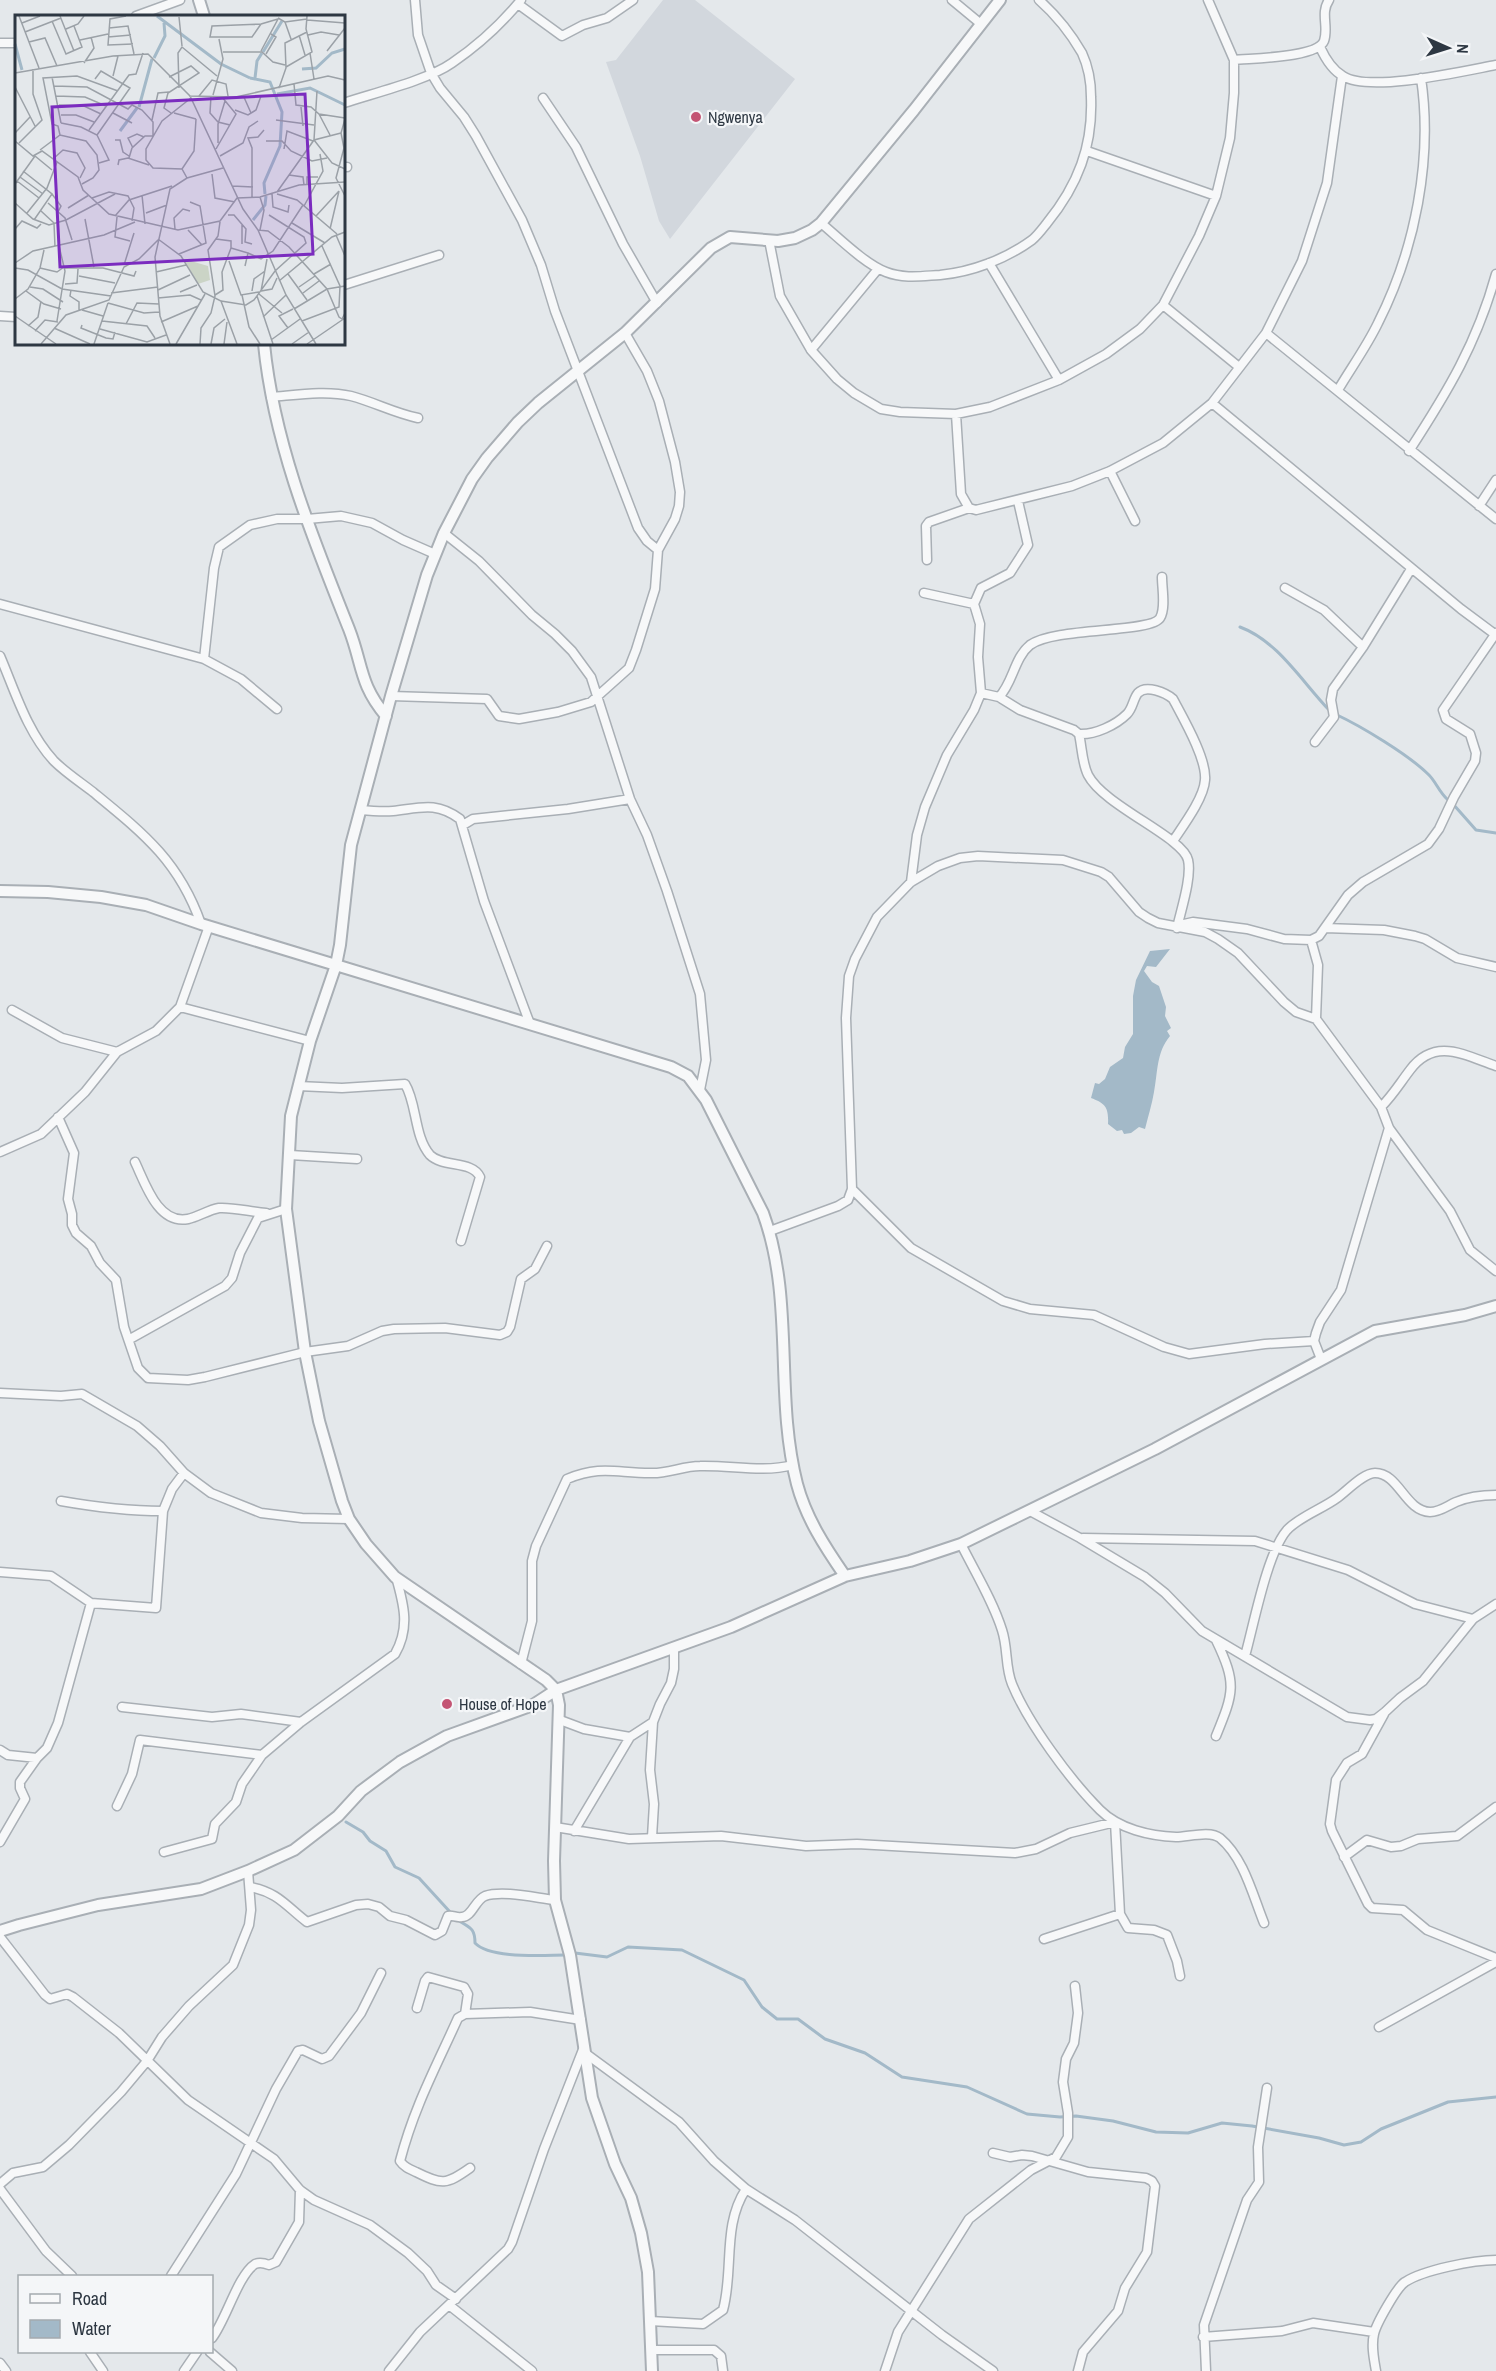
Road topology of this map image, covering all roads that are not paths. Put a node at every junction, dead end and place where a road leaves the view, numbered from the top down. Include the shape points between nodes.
1 (180, 0) edge
2 (199, 0) edge
3 (415, 0) edge
4 (633, 0) edge
5 (952, 0) edge
6 (999, 0) edge
7 (1039, 0) edge
8 (1208, 0) edge
9 (1329, 0) edge
10 (519, 2) edge
11 (139, 15) edge
12 (204, 15) edge
13 (981, 24) junction
14 (1320, 47) junction
15 (1234, 60) junction
16 (1496, 65) edge
17 (431, 73) junction
18 (1342, 76) junction
19 (1421, 78) junction
20 (543, 98) dead end
21 (345, 103) edge
22 (1087, 151) junction
23 (1216, 196) junction
24 (821, 223) junction
25 (768, 240) junction
26 (439, 255) dead end
27 (989, 263) junction
28 (878, 269) junction
29 (1496, 274) edge
30 (345, 285) edge
31 (657, 303) junction
32 (1163, 304) junction
33 (0, 316) edge
34 (15, 317) edge
35 (625, 333) junction
36 (1266, 333) junction
37 (264, 345) edge
38 (811, 350) junction
39 (1239, 367) junction
40 (579, 370) junction
41 (1059, 380) junction
42 (1338, 390) junction
43 (271, 397) junction
44 (1212, 403) junction
45 (956, 414) junction
46 (418, 418) dead end
47 (1409, 451) junction
48 (1110, 471) junction
49 (1496, 480) edge
50 (1018, 501) junction
51 (1479, 506) junction
52 (969, 508) junction
53 (307, 519) junction
54 (1496, 519) edge
55 (1135, 521) dead end
56 (444, 533) junction
57 (658, 550) junction
58 (435, 554) junction
59 (927, 560) dead end
60 (1411, 568) junction
61 (1162, 577) dead end
62 (1285, 588) dead end
63 (924, 593) dead end
64 (0, 604) edge
65 (974, 604) junction
66 (1496, 634) edge
67 (1363, 646) junction
68 (0, 656) edge
69 (204, 659) junction
70 (981, 693) junction
71 (391, 696) junction
72 (999, 696) junction
73 (597, 697) junction
74 (278, 709) dead end
75 (386, 716) junction
76 (1079, 734) junction
77 (1315, 742) dead end
78 (630, 799) junction
79 (360, 810) junction
80 (463, 825) junction
81 (1173, 842) junction
82 (910, 882) junction
83 (0, 891) edge
84 (205, 925) junction
85 (1177, 928) junction
86 (1325, 928) junction
87 (1311, 940) junction
88 (336, 965) junction
89 (1496, 967) edge
90 (180, 1007) junction
91 (12, 1010) dead end
92 (1316, 1019) junction
93 (530, 1024) junction
94 (310, 1041) junction
95 (117, 1052) junction
96 (1496, 1066) edge
97 (298, 1086) junction
98 (700, 1090) junction
99 (1381, 1107) junction
100 (58, 1117) junction
101 (1389, 1128) junction
102 (0, 1152) edge
103 (290, 1155) junction
104 (357, 1159) dead end
105 (135, 1162) dead end
106 (852, 1189) junction
107 (286, 1209) junction
108 (269, 1213) junction
109 (770, 1231) junction
110 (461, 1241) dead end
111 (547, 1246) dead end
112 (1496, 1271) edge
113 (1496, 1306) edge
114 (130, 1339) junction
115 (1314, 1341) junction
116 (305, 1353) junction
117 (1321, 1359) junction
118 (0, 1393) edge
119 (793, 1465) junction
120 (184, 1473) junction
121 (1496, 1495) edge
122 (61, 1501) dead end
123 (163, 1511) junction
124 (1030, 1511) junction
125 (350, 1519) junction
126 (1080, 1538) junction
127 (962, 1544) junction
128 (1275, 1547) junction
129 (0, 1572) edge
130 (845, 1576) junction
131 (395, 1577) junction
132 (91, 1603) junction
133 (1496, 1604) edge
134 (1473, 1619) junction
135 (1216, 1640) junction
136 (674, 1647) junction
137 (1245, 1656) junction
138 (521, 1664) junction
139 (556, 1690) junction
140 (122, 1707) dead end
141 (1385, 1712) junction
142 (560, 1720) junction
143 (301, 1722) junction
144 (653, 1722) junction
145 (1216, 1736) dead end
146 (630, 1737) junction
147 (0, 1750) edge
148 (262, 1755) junction
149 (37, 1758) junction
150 (117, 1806) dead end
151 (1496, 1807) edge
152 (1115, 1822) junction
153 (555, 1827) junction
154 (574, 1831) junction
155 (652, 1837) junction
156 (0, 1842) edge
157 (164, 1852) dead end
158 (1344, 1857) junction
159 (248, 1870) junction
160 (250, 1887) junction
161 (555, 1900) junction
162 (1120, 1914) junction
163 (1263, 1923) dead end
164 (0, 1931) edge
165 (0, 1937) edge
166 (1044, 1939) dead end
167 (1496, 1960) edge
168 (381, 1973) dead end
169 (1180, 1976) dead end
170 (1075, 1986) dead end
171 (417, 2008) dead end
172 (465, 2014) junction
173 (581, 2020) junction
174 (1379, 2027) dead end
175 (585, 2050) junction
176 (147, 2061) junction
177 (1267, 2088) dead end
178 (252, 2144) junction
179 (993, 2153) dead end
180 (1048, 2162) junction
181 (470, 2168) dead end
182 (0, 2184) edge
183 (0, 2189) edge
184 (746, 2189) junction
185 (300, 2190) junction
186 (1496, 2260) edge
187 (70, 2275) edge
188 (172, 2275) edge
189 (453, 2302) junction
190 (910, 2310) junction
191 (650, 2321) junction
192 (1374, 2332) junction
193 (213, 2336) edge
194 (1203, 2337) junction
195 (651, 2350) junction
196 (91, 2353) edge
197 (196, 2353) edge
198 (211, 2353) edge
199 (0, 2363) edge
200 (6, 2371) edge
201 (103, 2371) edge
202 (184, 2371) edge
203 (232, 2371) edge
204 (389, 2371) edge
205 (532, 2371) edge
206 (652, 2371) edge
207 (723, 2371) edge
208 (885, 2371) edge
209 (993, 2371) edge
210 (1078, 2371) edge
211 (1206, 2371) edge
212 (1376, 2371) edge

1 - 11 street
2 - 12 street
3 - 17 street via 418,35
4 - 10 street via 608,18 562,36
5 - 13 street
6 - 13 street
7 - 22 street via 1063,25 1083,55 1091,84 1092,120
8 - 15 street
9 - 14 street
10 - 17 street via 452,64
13 - 24 street
14 - 15 street via 1284,56
14 - 18 street
15 - 23 street via 1230,138
16 - 19 street
17 - 21 street
17 - 40 street via 476,136 522,220
18 - 19 street via 1363,83
18 - 36 street via 1327,183 1315,227
19 - 42 street via 1425,106 1423,158 1415,219 1398,278 1378,324
20 - 31 street via 576,147
22 - 23 street
22 - 27 street via 1076,179 1035,238
23 - 32 street
24 - 25 street via 795,238
24 - 28 street
25 - 31 street via 740,237 722,241
25 - 38 street via 780,296
26 - 30 street
27 - 28 street via 960,273 914,277
27 - 41 street
28 - 38 street
29 - 47 street via 1473,341 1449,389
31 - 35 street
32 - 39 street
32 - 41 street via 1115,348
33 - 34 street
35 - 40 street
35 - 57 street via 653,385 680,492 679,506
36 - 39 street
36 - 42 street
37 - 43 street
38 - 45 street via 837,379 881,409
39 - 44 street
40 - 56 street via 538,403 501,441 472,479
40 - 57 street via 639,528 646,541
41 - 45 street via 990,407
42 - 47 street
43 - 46 street via 350,396
43 - 53 street via 291,476
44 - 48 street via 1163,443
44 - 60 street
45 - 52 street via 961,494
47 - 51 street
48 - 50 street
48 - 55 street
49 - 51 street
50 - 52 street via 983,510
50 - 65 street via 1028,545 1010,573 981,588
51 - 54 street
52 - 59 street via 929,522
53 - 58 street via 341,516 372,523
53 - 69 street via 261,521 219,547
53 - 75 street via 353,639 367,690
56 - 58 street
56 - 73 street via 479,561 572,651 591,677
57 - 73 street via 655,589 629,668
58 - 71 street
60 - 66 street
60 - 67 street
61 - 72 street via 1161,616 1157,622 1043,639 1029,646
62 - 67 street via 1324,610
63 - 65 street
64 - 69 street
65 - 70 street via 980,624
66 - 86 street via 1443,710 1446,719 1470,734 1476,753 1439,830 1428,844 1348,895
67 - 77 street via 1334,689 1334,714
68 - 84 street via 35,738 55,762 157,847
69 - 74 street via 241,679
70 - 72 street
70 - 82 street via 947,755 925,807
71 - 73 street via 488,699 500,716 519,719 558,712
71 - 75 street
72 - 76 street via 1020,710
73 - 78 street
75 - 79 street
76 - 81 street via 1087,773 1098,789
76 - 81 street via 1095,733 1125,716 1141,690 1173,699 1195,743 1205,780
78 - 80 street via 474,819
78 - 98 street via 667,891 700,994 706,1060
79 - 80 street via 390,812 433,806 452,813
79 - 88 street via 351,845
80 - 93 street via 484,901
81 - 85 street via 1186,852 1189,861
82 - 85 street via 960,858 1063,860 1101,872 1139,912
82 - 106 street via 877,917 849,976 846,1018
83 - 84 street via 101,897 146,905
84 - 88 street
84 - 90 street
85 - 87 street via 1193,922 1284,939
85 - 92 street via 1205,932 1218,939 1238,953 1284,1002
86 - 87 street
86 - 89 street via 1384,930 1415,936 1457,958
87 - 92 street via 1318,965
88 - 93 street
88 - 94 street
90 - 94 street
90 - 95 street via 156,1031
91 - 95 street via 62,1038
92 - 99 street
93 - 98 street via 671,1067 688,1076
94 - 97 street
95 - 100 street via 85,1092
96 - 99 street via 1437,1050 1422,1057
97 - 103 street via 291,1116
97 - 110 street via 405,1084 429,1154 441,1162 474,1169 480,1177
98 - 109 street
99 - 101 street
100 - 102 street via 41,1134
100 - 114 street via 74,1153 68,1199 72,1225 116,1280 124,1327
101 - 112 street via 1450,1211 1470,1250
101 - 115 street via 1341,1290 1320,1322
103 - 104 street
103 - 107 street
105 - 108 street via 151,1196 173,1219 186,1220 219,1208
106 - 109 street via 848,1200 838,1206
106 - 115 street via 910,1248 1016,1306 1094,1315 1164,1347 1189,1354
107 - 108 street
107 - 116 street
108 - 114 street via 258,1218 253,1226 237,1268 225,1286
109 - 119 street via 782,1310 784,1394
111 - 116 street via 535,1269 521,1279 507,1332 500,1335 445,1328 394,1329 348,1346
113 - 117 street via 1375,1331
114 - 116 street via 138,1368 148,1378 188,1380
115 - 117 street
116 - 125 street via 320,1421
117 - 124 street
118 - 120 street via 82,1394 137,1426
119 - 130 street via 812,1524
119 - 138 street via 777,1469 700,1466 653,1474 601,1469 567,1479 532,1561 531,1621
120 - 123 street
120 - 125 street via 211,1493 261,1513
121 - 128 street via 1426,1511 1384,1475 1375,1473 1288,1529
122 - 123 street
123 - 132 street via 156,1608
124 - 126 street
124 - 127 street
125 - 131 street
126 - 128 street via 1255,1541
126 - 135 street via 1145,1577
127 - 130 street
127 - 152 street via 1001,1628 1013,1686 1069,1774
128 - 134 street via 1348,1570 1414,1604
128 - 137 street
129 - 132 street via 51,1576
130 - 136 street via 731,1627
131 - 138 street
131 - 143 street via 405,1613 402,1643 395,1654
132 - 149 street via 58,1723 47,1748
133 - 134 street
134 - 141 street via 1423,1681
135 - 137 street
135 - 145 street via 1233,1684 1229,1706
136 - 139 street
136 - 144 street via 671,1683
137 - 141 street via 1347,1717 1370,1720
138 - 139 street
139 - 142 street
139 - 159 street via 533,1705 447,1736 400,1762 294,1850
140 - 143 street
141 - 158 street via 1362,1754 1347,1762 1336,1780 1330,1824
142 - 146 street via 584,1729
142 - 153 street
143 - 148 street
144 - 146 street
144 - 155 street
146 - 154 street
147 - 149 street via 8,1755
148 - 150 street via 140,1740 132,1774
148 - 157 street via 242,1784 237,1802 215,1824 212,1839
149 - 156 street via 20,1782 25,1799
151 - 158 street via 1457,1836 1418,1839 1391,1847 1367,1840
152 - 155 street via 1015,1853 857,1844 807,1846 721,1836
152 - 162 street
152 - 163 street via 1161,1836 1220,1838 1244,1872
153 - 154 street
153 - 161 street
154 - 155 street via 629,1839
158 - 167 street via 1372,1908 1403,1910 1427,1930
159 - 160 street
159 - 164 street via 185,1893 98,1905
160 - 161 street via 279,1897 307,1922 368,1904 435,1935 442,1931 448,1916 462,1918 477,1900 488,1895
160 - 176 street via 249,1925 232,1965 169,2029
161 - 173 street via 570,1955
162 - 166 street
162 - 169 street via 1128,1928 1167,1935
165 - 176 street via 45,1995 73,1996
167 - 174 street
168 - 178 street via 361,2013 329,2056 322,2059 298,2051
170 - 180 street via 1078,2013 1063,2082 1068,2137 1056,2157
171 - 172 street via 428,1977 464,1987 468,1994
172 - 173 street via 530,2012
172 - 181 street via 458,2018 430,2074 400,2161 438,2183 455,2179
173 - 175 street
175 - 184 street via 679,2122
175 - 189 street via 512,2242
175 - 191 street via 601,2127 639,2224 648,2272
176 - 178 street via 188,2100
176 - 182 street via 69,2145 43,2167 13,2173
177 - 194 street via 1258,2182 1247,2200 1209,2307
178 - 185 street via 274,2159
178 - 188 street via 221,2201
179 - 180 street
180 - 190 street via 1031,2170 969,2219
180 - 210 street via 1088,2172 1146,2178 1155,2186 1147,2252 1125,2288 1118,2311 1083,2352
183 - 187 street via 34,2237
184 - 190 street via 795,2220
184 - 191 street via 734,2211 729,2292 723,2310 703,2324
185 - 189 street via 370,2225 408,2253
185 - 193 street via 299,2222 276,2262 255,2264 243,2278
186 - 192 street via 1421,2274 1403,2283
189 - 204 street via 420,2332
189 - 205 street
190 - 208 street
190 - 209 street
191 - 195 street
192 - 194 street via 1314,2323 1282,2331
192 - 212 street
194 - 211 street
195 - 206 street
195 - 207 street via 714,2350 721,2356
196 - 201 street
197 - 202 street
198 - 203 street
199 - 200 street

